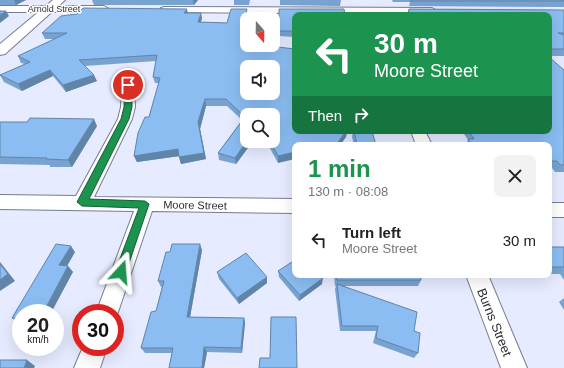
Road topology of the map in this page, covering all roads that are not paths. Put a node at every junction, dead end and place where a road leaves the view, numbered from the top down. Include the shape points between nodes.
1 (60, 0) edge
2 (212, 0) edge
3 (365, 0) edge
4 (0, 9) edge
5 (50, 9) junction
6 (112, 10) edge
7 (152, 10) edge
8 (208, 10) junction
9 (440, 11) edge
10 (316, 12) edge
11 (370, 12) edge
12 (405, 12) edge
13 (0, 51) edge
14 (128, 85) dead end
15 (0, 202) edge
16 (82, 202) junction
17 (145, 204) junction
18 (292, 206) edge
19 (552, 210) edge
20 (564, 210) edge
21 (478, 278) edge
22 (110, 304) edge
23 (92, 356) edge
24 (87, 368) edge
25 (514, 368) edge

1 - 5 street
2 - 8 street
3 - 11 street
4 - 5 street, Arnold Street
5 - 6 street, Arnold Street
5 - 13 street
7 - 8 street
8 - 10 street
9 - 12 street
14 - 16 street via 125,119
15 - 16 street, Moore Street
16 - 17 street, Moore Street
17 - 18 street, Moore Street
17 - 22 street
19 - 20 street
21 - 25 street, Burns Street
23 - 24 street

